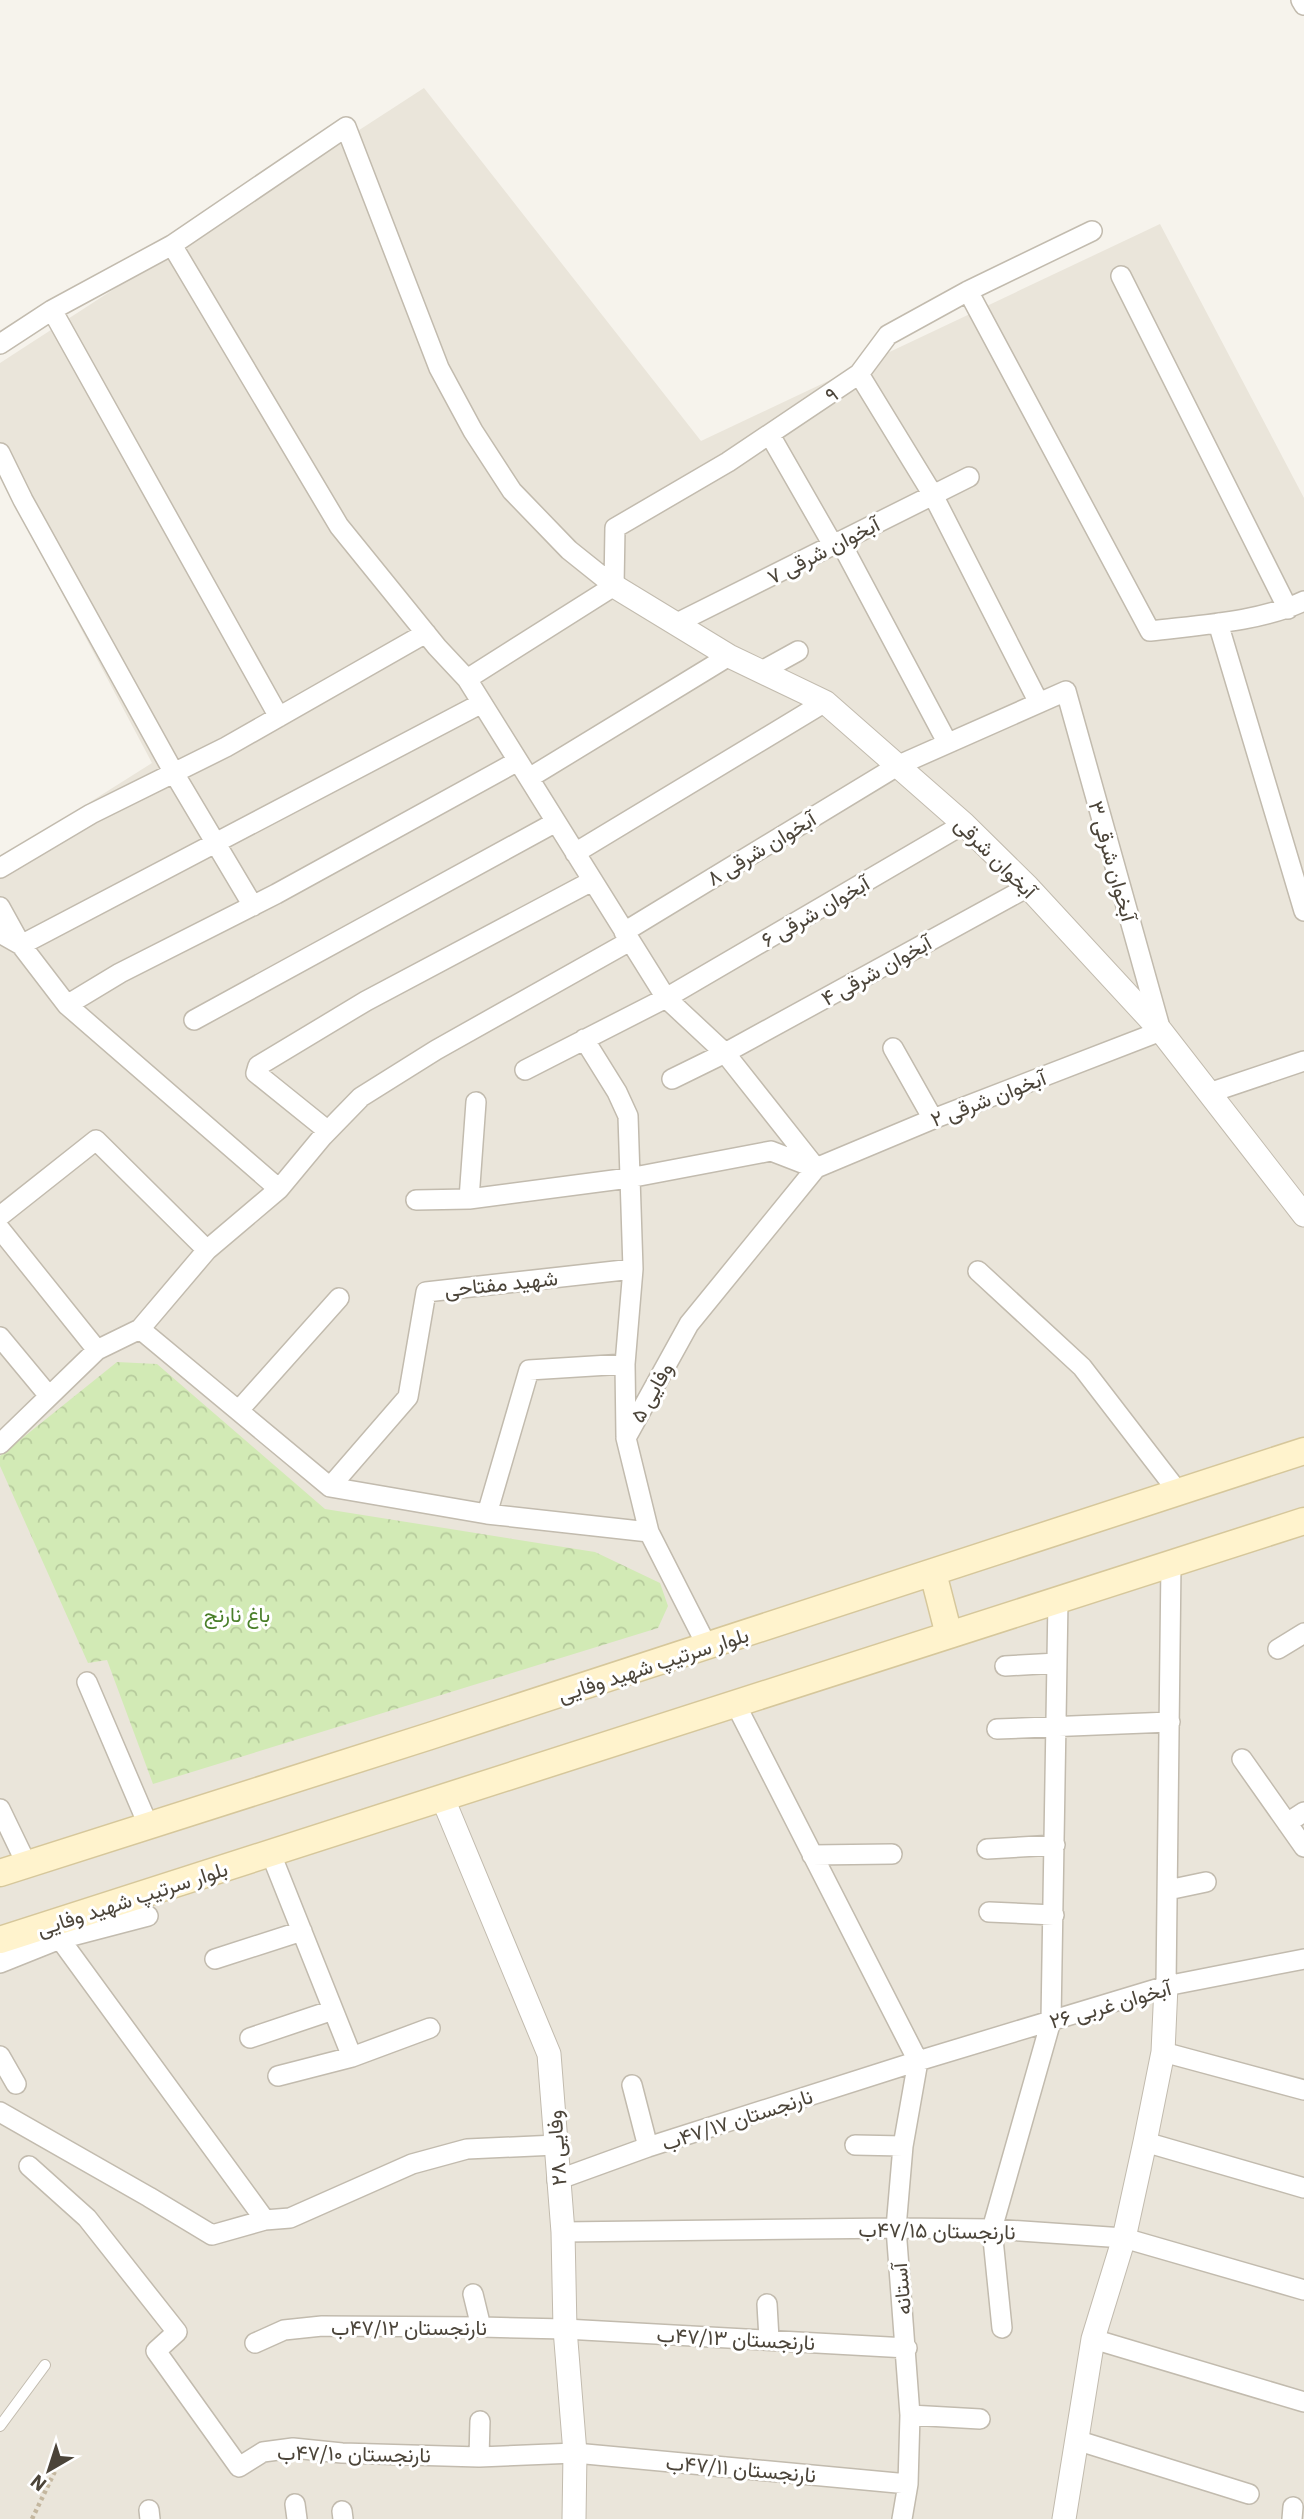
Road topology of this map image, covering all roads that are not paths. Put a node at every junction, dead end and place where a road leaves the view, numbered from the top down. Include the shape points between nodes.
1 (1301, 0) edge
2 (1304, 5) edge
3 (1092, 231) dead end
4 (172, 245) junction
5 (1121, 276) dead end
6 (968, 291) junction
7 (52, 310) junction
8 (0, 344) edge
9 (859, 374) junction
10 (770, 435) junction
11 (0, 453) edge
12 (969, 477) dead end
13 (933, 495) junction
14 (837, 543) junction
15 (614, 586) junction
16 (1296, 605) edge
17 (677, 623) junction
18 (1218, 623) junction
19 (426, 633) junction
20 (798, 650) dead end
21 (729, 656) junction
22 (760, 672) junction
23 (467, 679) junction
24 (1066, 691) joint
25 (825, 702) junction
26 (482, 703) junction
27 (1039, 703) junction
28 (279, 717) junction
29 (947, 742) junction
30 (518, 761) junction
31 (899, 765) junction
32 (174, 774) junction
33 (529, 778) junction
34 (556, 822) junction
35 (964, 824) junction
36 (215, 843) junction
37 (575, 853) junction
38 (0, 867) edge
39 (592, 881) junction
40 (1028, 887) junction
41 (253, 906) junction
42 (0, 907) edge
43 (1304, 911) edge
44 (0, 933) edge
45 (627, 936) junction
46 (21, 945) junction
47 (666, 998) junction
48 (68, 1005) junction
49 (194, 1020) dead end
50 (1161, 1031) junction
51 (584, 1039) junction
52 (893, 1048) dead end
53 (725, 1053) junction
54 (1304, 1061) edge
55 (525, 1070) dead end
56 (672, 1079) dead end
57 (1209, 1093) junction
58 (476, 1102) dead end
59 (933, 1119) junction
60 (328, 1131) junction
61 (816, 1168) junction
62 (629, 1178) junction
63 (279, 1189) junction
64 (469, 1199) junction
65 (416, 1200) dead end
66 (1304, 1215) edge
67 (0, 1216) edge
68 (0, 1229) edge
69 (207, 1250) junction
70 (633, 1269) junction
71 (978, 1270) dead end
72 (339, 1298) dead end
73 (140, 1329) junction
74 (0, 1337) edge
75 (97, 1350) junction
76 (625, 1364) junction
77 (49, 1396) junction
78 (239, 1410) junction
79 (626, 1437) junction
80 (0, 1444) edge
81 (1304, 1451) edge
82 (330, 1487) junction
83 (1179, 1493) junction
84 (487, 1514) junction
85 (1301, 1527) edge
86 (649, 1532) junction
87 (1171, 1563) junction
88 (933, 1573) junction
89 (1058, 1600) junction
90 (1304, 1633) edge
91 (950, 1635) junction
92 (707, 1646) junction
93 (1278, 1649) dead end
94 (1057, 1663) junction
95 (1005, 1666) dead end
96 (86, 1682) dead end
97 (735, 1703) junction
98 (1170, 1722) junction
99 (1056, 1727) junction
100 (997, 1729) dead end
101 (1242, 1759) dead end
102 (443, 1799) junction
103 (0, 1809) edge
104 (1304, 1812) edge
105 (1287, 1823) junction
106 (149, 1827) junction
107 (1055, 1845) junction
108 (1304, 1847) edge
109 (987, 1849) dead end
110 (271, 1854) junction
111 (892, 1854) dead end
112 (812, 1855) junction
113 (27, 1865) junction
114 (0, 1873) edge
115 (1206, 1882) dead end
116 (1168, 1890) junction
117 (989, 1912) dead end
118 (1054, 1915) junction
119 (148, 1916) dead end
120 (302, 1931) junction
121 (55, 1932) junction
122 (0, 1940) edge
123 (215, 1959) dead end
124 (1304, 1959) edge
125 (0, 1963) edge
126 (1166, 1986) junction
127 (333, 2010) junction
128 (1051, 2021) junction
129 (430, 2028) dead end
130 (250, 2038) dead end
131 (1163, 2052) junction
132 (0, 2056) edge
133 (352, 2057) junction
134 (918, 2061) junction
135 (278, 2077) dead end
136 (16, 2084) dead end
137 (632, 2085) dead end
138 (1304, 2090) edge
139 (0, 2112) edge
140 (1145, 2142) junction
141 (556, 2145) junction
142 (855, 2145) dead end
143 (903, 2146) junction
144 (648, 2147) junction
145 (29, 2166) dead end
146 (557, 2180) junction
147 (1304, 2188) edge
148 (265, 2220) junction
149 (896, 2228) junction
150 (992, 2229) junction
151 (563, 2232) junction
152 (1124, 2238) junction
153 (1304, 2290) edge
154 (473, 2294) dead end
155 (767, 2304) dead end
156 (481, 2327) junction
157 (1002, 2328) dead end
158 (565, 2329) junction
159 (769, 2339) junction
160 (1093, 2339) junction
161 (255, 2343) dead end
162 (906, 2348) junction
163 (45, 2365) dead end
164 (1304, 2402) edge
165 (910, 2415) junction
166 (980, 2419) dead end
167 (480, 2421) dead end
168 (0, 2426) edge
169 (1076, 2440) junction
170 (575, 2453) junction
171 (479, 2457) junction
172 (908, 2484) junction
173 (1249, 2494) dead end
174 (574, 2519) edge
175 (902, 2519) edge
176 (1064, 2519) edge

1 - 2 street
3 - 6 street, ۹
4 - 7 street
4 - 15 street via 346,127 439,368 473,431 512,491 569,550
4 - 19 street via 339,526
5 - 16 street
6 - 9 street, ۹ via 888,335
6 - 18 street via 1150,631
7 - 8 street
7 - 28 street
9 - 10 street, ۹
9 - 13 street
10 - 14 street
10 - 15 street, ۹ via 615,528
11 - 32 street
12 - 13 street, آبخوان شرقی ۷
13 - 14 street, آبخوان شرقی ۷
13 - 27 street
14 - 17 street, آبخوان شرقی ۷
14 - 29 street
15 - 17 street, آبخوان شرقی
15 - 23 street
16 - 18 street
17 - 21 street, آبخوان شرقی
18 - 43 street
19 - 23 street
19 - 28 street
20 - 22 street
21 - 22 street, آبخوان شرقی
21 - 33 street
22 - 25 street, آبخوان شرقی
23 - 26 street
24 - 27 street, آبخوان شرقی ۸
24 - 50 street, آبخوان شرقی ۳
25 - 31 street, آبخوان شرقی
25 - 37 street
26 - 30 street
26 - 36 street
27 - 29 street, آبخوان شرقی ۸
28 - 32 street
29 - 31 street, آبخوان شرقی ۸
30 - 33 street
30 - 41 street
31 - 35 street, آبخوان شرقی
31 - 45 street, آبخوان شرقی ۸
32 - 36 street
32 - 38 street via 91,814
33 - 34 street
34 - 37 street
34 - 49 street
35 - 40 street, آبخوان شرقی
35 - 47 street, آبخوان شرقی ۶
36 - 41 street
36 - 46 street
37 - 39 street
39 - 45 street
39 - 60 street via 366,1001 258,1066 256,1073
40 - 50 street, آبخوان شرقی
40 - 53 street, آبخوان شرقی ۴
41 - 48 street via 120,973
42 - 46 street
44 - 46 street
45 - 47 street
45 - 60 street, آبخوان شرقی ۸ via 361,1097
46 - 48 street
47 - 51 street, آبخوان شرقی ۶
47 - 53 street
48 - 63 street
50 - 57 street, آبخوان شرقی
50 - 59 street, آبخوان شرقی ۲
51 - 55 street, آبخوان شرقی ۶
51 - 62 street via 628,1116
52 - 59 street
53 - 56 street, آبخوان شرقی ۴
53 - 61 street
54 - 57 street
57 - 66 street, آبخوان شرقی
58 - 64 street
59 - 61 street, آبخوان شرقی ۲
60 - 63 street, آبخوان شرقی ۸
61 - 62 street via 771,1151
61 - 79 street, وفایی ۵ via 689,1324
62 - 64 street
62 - 70 street
63 - 69 street, آبخوان شرقی ۸
64 - 65 street
67 - 69 street via 96,1140
68 - 75 street
69 - 73 street, آبخوان شرقی ۸
70 - 76 street
70 - 82 street, شهید مفتاحی via 426,1292 408,1397
71 - 83 street via 1082,1367
72 - 78 street
73 - 75 street
73 - 78 street
74 - 77 street
75 - 77 street
76 - 79 street
76 - 84 street via 529,1370
77 - 80 street
78 - 82 street
79 - 86 street, وفایی ۵
81 - 83 main road, بلوار سرتیپ شهید وفایی
82 - 84 street
83 - 88 main road, بلوار سرتیپ شهید وفایی
84 - 86 street
85 - 87 main road, بلوار سرتیپ شهید وفایی
86 - 92 street, وفایی ۵
87 - 89 main road, بلوار سرتیپ شهید وفایی
87 - 98 street
88 - 91 main road
88 - 92 main road, بلوار سرتیپ شهید وفایی
89 - 91 main road, بلوار سرتیپ شهید وفایی
89 - 94 street
90 - 93 street
91 - 97 main road, بلوار سرتیپ شهید وفایی
92 - 106 main road, بلوار سرتیپ شهید وفایی
94 - 95 street
94 - 99 street
96 - 106 street
97 - 102 main road, بلوار سرتیپ شهید وفایی
97 - 112 street
98 - 99 street
98 - 116 street
99 - 100 street
99 - 107 street
101 - 105 street
102 - 110 main road, بلوار سرتیپ شهید وفایی
102 - 141 street, وفایی ۲۸ via 549,2054
103 - 113 street
104 - 105 street
105 - 108 street
106 - 113 main road, بلوار سرتیپ شهید وفایی
107 - 109 street
107 - 118 street
110 - 120 street
110 - 121 main road, بلوار سرتیپ شهید وفایی
111 - 112 street
112 - 134 street
113 - 114 main road, بلوار سرتیپ شهید وفایی
115 - 116 street
116 - 126 street
117 - 118 street
118 - 128 street
119 - 121 street
120 - 123 street
120 - 127 street
121 - 122 main road, بلوار سرتیپ شهید وفایی
121 - 125 street
121 - 148 street
124 - 126 street, آبخوان غربی ۲۶
126 - 128 street, آبخوان غربی ۲۶
126 - 131 street
127 - 130 street
127 - 133 street
128 - 134 street, آبخوان غربی ۲۶
128 - 150 street
129 - 133 street
131 - 138 street
131 - 140 street
132 - 136 street
133 - 135 street
134 - 143 street, آستانه
134 - 144 street, نارنجستان ۴۷/۱۷ب
137 - 144 street
139 - 148 street via 212,2235
140 - 147 street
140 - 152 street
141 - 146 street, وفایی ۲۸
141 - 148 street via 467,2149 412,2164 290,2218
142 - 143 street
143 - 149 street, آستانه
144 - 146 street, نارنجستان ۴۷/۱۷ب
145 - 171 street, نارنجستان ۴۷/۱۰ب via 88,2218 177,2332 156,2351 239,2467 263,2452 293,2448
146 - 151 street, وفایی ۲۸
149 - 150 street, نارنجستان ۴۷/۱۵ب
149 - 151 street, نارنجستان ۴۷/۱۵ب
149 - 162 street, آستانه
150 - 152 street, نارنجستان ۴۷/۱۵ب
150 - 157 street
151 - 158 street, وفایی ۲۸
152 - 153 street, نارنجستان ۴۷/۱۵ب
152 - 160 street
154 - 156 street
155 - 159 street
156 - 158 street, نارنجستان ۴۷/۱۲ب
156 - 161 street, نارنجستان ۴۷/۱۲ب via 322,2326 285,2330
158 - 159 street, نارنجستان ۴۷/۱۳ب
158 - 170 street, وفایی ۲۸
159 - 162 street, نارنجستان ۴۷/۱۳ب
160 - 164 street
160 - 169 street
162 - 165 street, آستانه
163 - 168 lane
165 - 166 street
165 - 172 street, آستانه
167 - 171 street
169 - 173 street
169 - 176 street
170 - 171 street, نارنجستان ۴۷/۱۰ب
170 - 172 street, نارنجستان ۴۷/۱۱ب
170 - 174 street, وفایی ۲۸
172 - 175 street, آستانه

